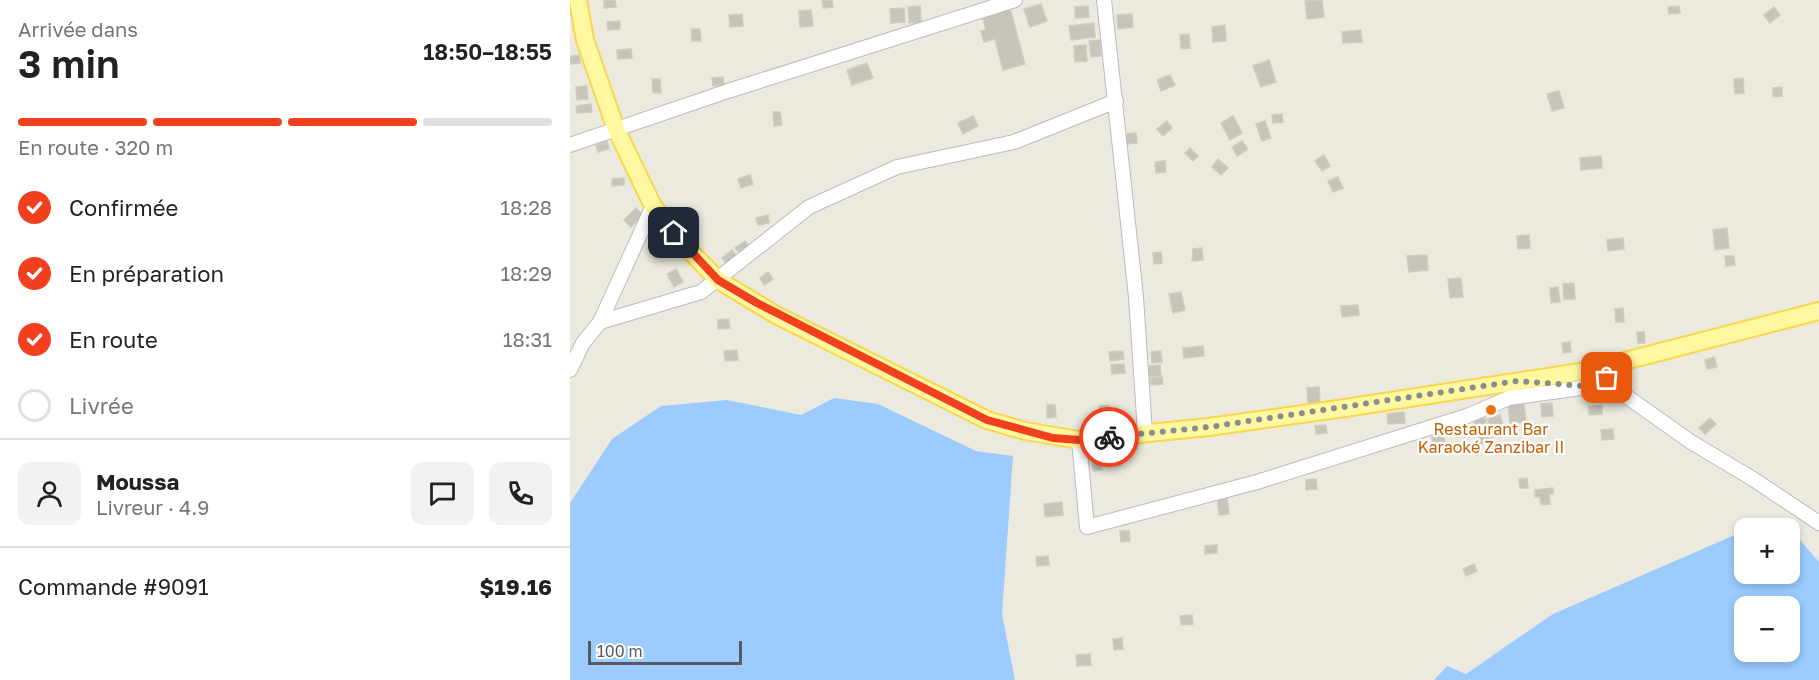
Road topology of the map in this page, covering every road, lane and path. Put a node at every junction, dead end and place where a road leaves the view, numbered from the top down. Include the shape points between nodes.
1 (578, 0) edge
2 (1015, 0) edge
3 (1104, 0) edge
4 (1116, 101) junction
5 (616, 129) junction
6 (570, 144) edge
7 (653, 206) junction
8 (718, 280) junction
9 (1819, 311) edge
10 (600, 322) junction
11 (1622, 362) junction
12 (570, 370) edge
13 (1517, 381) junction
14 (1608, 384) junction
15 (1490, 385) junction
16 (1584, 386) junction
17 (1491, 406) junction
18 (1145, 433) junction
19 (1079, 440) junction
20 (1819, 523) edge

1 - 5 main road via 585,40
2 - 5 street
3 - 4 street
4 - 8 street via 1014,142 910,163 810,206
4 - 18 street
5 - 6 street
5 - 7 main road
7 - 8 main road
7 - 10 street
8 - 10 street via 698,294
8 - 19 main road via 776,315 987,420 1053,438
9 - 11 main road
10 - 12 street via 583,343
11 - 13 main road
11 - 14 street via 1607,378
13 - 15 main road
13 - 16 street
14 - 16 street
14 - 20 street
15 - 17 street
15 - 18 main road via 1333,410
16 - 17 street via 1509,398
17 - 19 street via 1257,482 1087,527
18 - 19 main road

